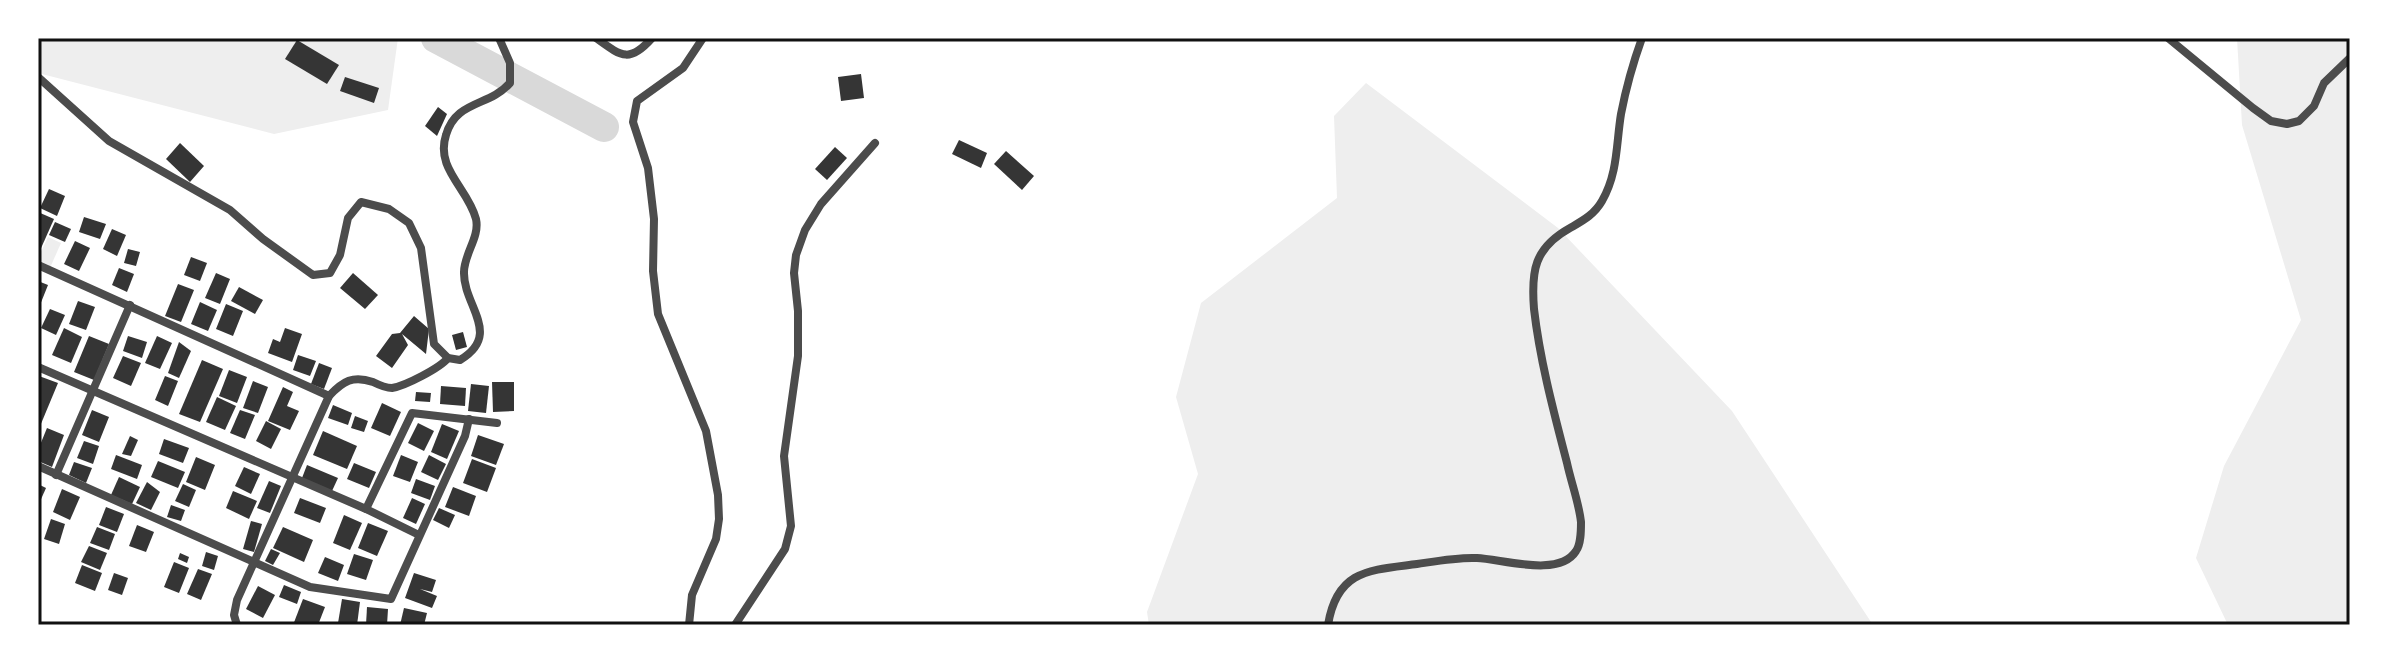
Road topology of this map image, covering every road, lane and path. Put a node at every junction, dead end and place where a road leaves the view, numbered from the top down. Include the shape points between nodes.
1 (499, 38) edge
2 (596, 38) edge
3 (652, 38) edge
4 (703, 38) edge
5 (1642, 38) edge
6 (2168, 38) edge
7 (2350, 58) edge
8 (38, 77) edge
9 (875, 143) dead end
10 (38, 265) edge
11 (130, 305) junction
12 (448, 358) junction
13 (38, 367) edge
14 (93, 391) junction
15 (329, 396) junction
16 (469, 419) junction
17 (497, 423) dead end
18 (38, 466) edge
19 (56, 475) junction
20 (291, 478) junction
21 (366, 509) junction
22 (419, 535) junction
23 (255, 564) junction
24 (237, 625) edge
25 (689, 625) edge
26 (735, 625) edge
27 (1328, 625) edge

1 - 12 street via 510,63 510,83 502,93 457,113 442,156 477,222 464,272 479,338 473,352 460,360
2 - 3 street via 628,56
4 - 25 street via 683,68 637,101 633,122 648,168 658,314 706,431 718,495 716,539 692,595
5 - 27 street via 1626,91 1618,153 1601,204 1541,250 1533,277 1551,399 1581,520 1578,549 1556,563 1528,566 1478,558 1368,570 1339,592
6 - 7 street via 2253,108 2271,121 2287,124 2299,121 2314,106 2324,83
8 - 12 street via 109,141 230,210 313,275 330,273 348,218 361,202 389,209 409,223 421,248 434,344
9 - 26 street via 821,204 796,255 798,356 784,456 791,526 785,549
10 - 11 street
11 - 14 street
11 - 15 street
12 - 15 street via 401,385 389,388 352,378
13 - 14 street
14 - 19 street
14 - 20 street
15 - 20 street
16 - 17 street
16 - 21 street via 412,413
16 - 22 street
18 - 19 street
19 - 23 street
20 - 21 street
20 - 23 street
21 - 22 street
22 - 23 street via 391,599 310,587
23 - 24 street via 237,600

